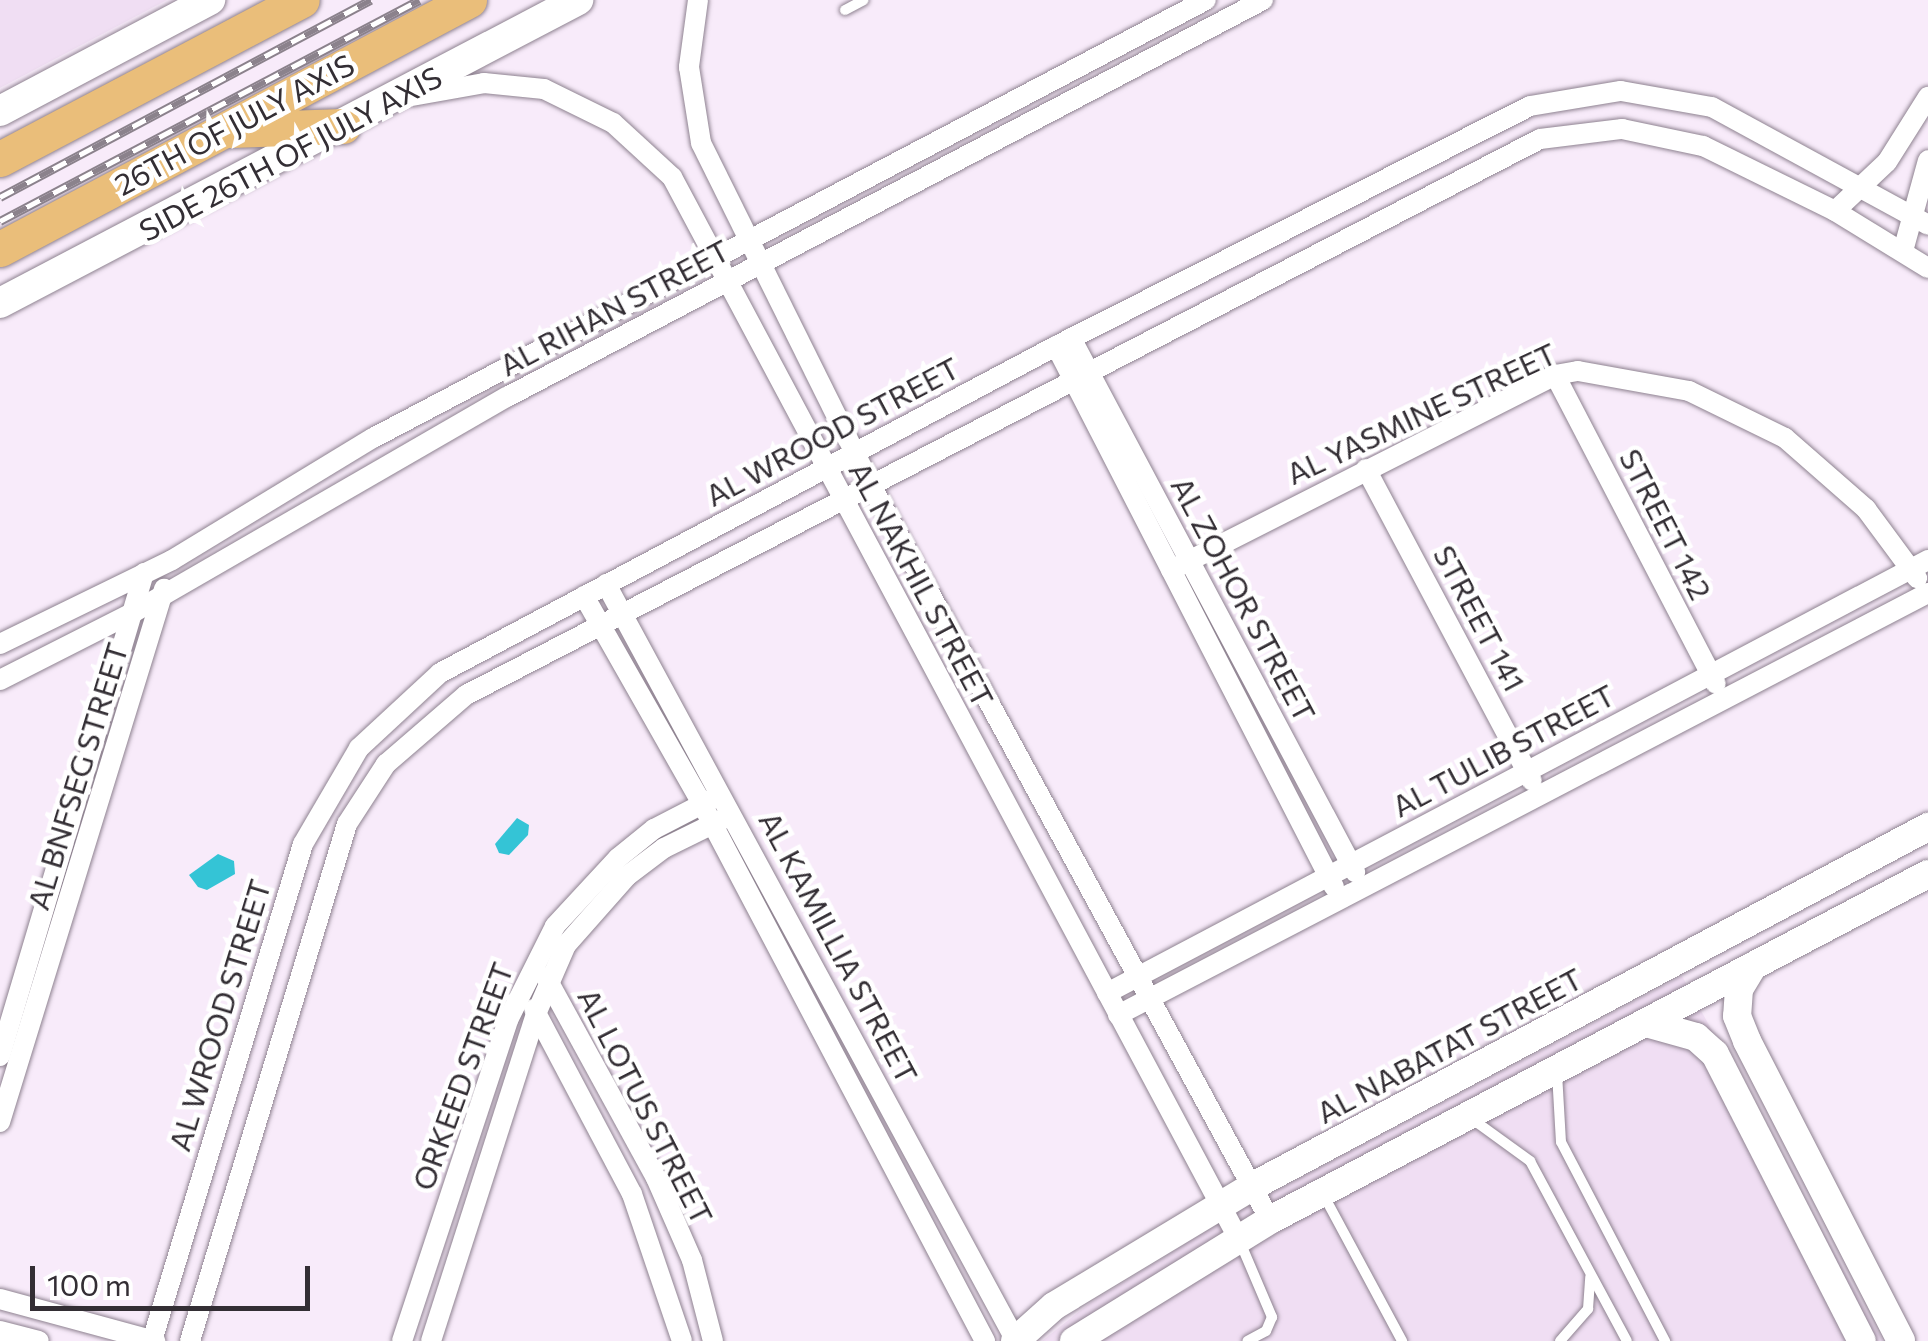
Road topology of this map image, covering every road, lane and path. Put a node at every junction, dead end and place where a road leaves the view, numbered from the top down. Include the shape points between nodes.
1 (210, 0) edge
2 (302, 0) edge
3 (468, 0) edge
4 (578, 0) edge
5 (698, 0) edge
6 (864, 0) edge
7 (1206, 0) edge
8 (1263, 0) edge
9 (845, 10) dead end
10 (1928, 96) edge
11 (395, 99) junction
12 (0, 112) edge
13 (343, 126) junction
14 (219, 130) junction
15 (1462, 138) junction
16 (0, 160) edge
17 (1928, 160) edge
18 (1475, 168) junction
19 (1399, 170) junction
20 (1863, 186) junction
21 (1414, 200) junction
22 (1835, 210) junction
23 (1909, 212) junction
24 (1928, 225) edge
25 (750, 240) junction
26 (0, 249) edge
27 (1903, 252) junction
28 (718, 258) junction
29 (761, 263) junction
30 (1928, 268) edge
31 (730, 280) junction
32 (0, 303) edge
33 (1064, 342) junction
34 (1080, 373) junction
35 (495, 374) junction
36 (1556, 376) junction
37 (507, 397) junction
38 (373, 438) junction
39 (855, 452) junction
40 (386, 462) junction
41 (826, 469) junction
42 (1366, 469) junction
43 (872, 487) junction
44 (843, 504) junction
45 (172, 560) junction
46 (1180, 565) junction
47 (1920, 565) edge
48 (144, 573) junction
49 (606, 584) junction
50 (1928, 593) edge
51 (163, 595) junction
52 (584, 596) junction
53 (134, 612) junction
54 (622, 615) junction
55 (600, 627) junction
56 (8, 640) edge
57 (498, 642) junction
58 (29, 661) junction
59 (510, 671) junction
60 (1711, 675) junction
61 (0, 680) edge
62 (1724, 699) junction
63 (1528, 771) junction
64 (723, 794) junction
65 (1540, 795) junction
66 (702, 804) junction
67 (734, 814) junction
68 (713, 824) junction
69 (1928, 828) edge
70 (1350, 864) junction
71 (1928, 874) edge
72 (1328, 876) junction
73 (1363, 887) junction
74 (1340, 899) junction
75 (53, 926) junction
76 (537, 959) junction
77 (1753, 966) junction
78 (1142, 974) junction
79 (549, 984) junction
80 (523, 985) junction
81 (1106, 993) junction
82 (1153, 996) junction
83 (536, 1014) junction
84 (1118, 1015) junction
85 (1646, 1023) junction
86 (17, 1037) junction
87 (0, 1056) edge
88 (1558, 1069) junction
89 (228, 1087) junction
90 (262, 1099) junction
91 (1471, 1118) junction
92 (0, 1122) edge
93 (1254, 1186) junction
94 (1323, 1193) junction
95 (1217, 1208) junction
96 (1270, 1220) junction
97 (1238, 1238) junction
98 (1590, 1272) junction
99 (0, 1300) edge
100 (0, 1331) edge
101 (39, 1341) edge
102 (153, 1341) edge
103 (190, 1341) edge
104 (402, 1341) edge
105 (432, 1341) edge
106 (682, 1341) edge
107 (714, 1341) edge
108 (985, 1341) edge
109 (1015, 1341) edge
110 (1074, 1341) edge
111 (1247, 1341) edge
112 (1402, 1341) edge
113 (1560, 1341) edge
114 (1626, 1341) edge
115 (1665, 1341) edge
116 (1862, 1341) edge
117 (1902, 1341) edge

1 - 12 main road
2 - 16 highway
3 - 14 highway, 26TH OF JULY AXIS
4 - 11 main road, SIDE 26TH OF JULY AXIS
5 - 25 street, AL NAKHIL STREET via 691,110
6 - 9 lane
7 - 25 street, AL RIHAN STREET
8 - 29 street, AL RIHAN STREET
10 - 20 street via 1905,139
11 - 13 main road, SIDE 26TH OF JULY AXIS
11 - 28 street, AL NAKHIL STREET via 521,82 590,108 672,177
13 - 14 highway
13 - 32 main road, SIDE 26TH OF JULY AXIS
14 - 26 highway, 26TH OF JULY AXIS
15 - 18 street
15 - 19 street, AL WROOD STREET
15 - 20 street, AL WROOD STREET via 1530,106 1575,94 1667,95 1742,118
17 - 23 street
18 - 21 street
18 - 22 street via 1540,139 1581,131 1650,132 1731,156
19 - 21 street
19 - 33 street, AL WROOD STREET
20 - 22 street
20 - 23 street, AL WROOD STREET
21 - 34 street
22 - 27 street
23 - 24 street, AL WROOD STREET
23 - 27 street
25 - 28 street, AL RIHAN STREET
25 - 29 street, AL NAKHIL STREET
27 - 30 street
28 - 31 street, AL NAKHIL STREET
28 - 35 street, AL RIHAN STREET
29 - 31 street, AL RIHAN STREET
29 - 39 street, AL NAKHIL STREET
31 - 37 street, AL RIHAN STREET
31 - 41 street, AL NAKHIL STREET
33 - 34 street, AL ZOHOR STREET
33 - 39 street, AL WROOD STREET
34 - 43 street
34 - 46 street, AL ZOHOR STREET
35 - 37 street
35 - 38 street, AL RIHAN STREET
36 - 42 street, AL YASMINE STREET
36 - 47 street, AL YASMINE STREET via 1578,371 1654,381 1755,419 1842,483
36 - 60 street, STREET 142
37 - 40 street, AL RIHAN STREET
38 - 40 street
38 - 45 street, AL RIHAN STREET
39 - 41 street, AL WROOD STREET
39 - 43 street, AL NAKHIL STREET
40 - 51 street, AL RIHAN STREET
41 - 44 street, AL NAKHIL STREET
41 - 49 street, AL WROOD STREET
42 - 46 street, AL YASMINE STREET
42 - 63 street, STREET 141
43 - 44 street
43 - 78 street, AL NAKHIL STREET
44 - 54 street
44 - 81 street, AL NAKHIL STREET
45 - 48 street, AL RIHAN STREET
45 - 51 street, AL BNFSEG STREET
46 - 70 street, AL ZOHOR STREET
46 - 72 street, AL ZOHOR STREET
47 - 50 street, AL YASMINE STREET
47 - 60 street, AL TULIB STREET
48 - 53 street, AL BNFSEG STREET
48 - 56 street, AL RIHAN STREET
49 - 52 street, AL WROOD STREET
49 - 54 street, AL KAMILLIA STREET
50 - 62 street, AL TULIB STREET
51 - 53 street, AL RIHAN STREET
51 - 75 street, AL BNFSEG STREET
52 - 55 street, AL KAMILLIA STREET
52 - 57 street, AL WROOD STREET
53 - 58 street, AL RIHAN STREET
53 - 75 street, AL BNFSEG STREET
54 - 55 street
54 - 64 street, AL KAMILLIA STREET
55 - 59 street
55 - 66 street, AL KAMILLIA STREET
56 - 58 street
57 - 59 street
57 - 89 street, AL WROOD STREET via 410,696 337,778 295,866
58 - 61 street, AL RIHAN STREET
59 - 90 street via 436,715 364,793 338,845
60 - 62 street, STREET 142
60 - 63 street, AL TULIB STREET
62 - 65 street, AL TULIB STREET
63 - 65 street, STREET 141
63 - 70 street, AL TULIB STREET
64 - 66 street, ORKEED STREET
64 - 67 street, AL KAMILLIA STREET
65 - 73 street, AL TULIB STREET
66 - 68 street, AL KAMILLIA STREET
66 - 76 street, ORKEED STREET via 618,858 555,926
67 - 68 street, ORKEED STREET
67 - 109 street, AL KAMILLIA STREET
68 - 79 street, ORKEED STREET via 627,876 566,945
68 - 108 street, AL KAMILLIA STREET
69 - 93 street, AL NABATAT STREET
70 - 72 street, AL TULIB STREET
70 - 73 street, AL ZOHOR STREET
71 - 77 street
72 - 74 street, AL ZOHOR STREET
72 - 78 street, AL TULIB STREET
73 - 74 street, AL TULIB STREET
74 - 82 street, AL TULIB STREET
75 - 86 street, AL BNFSEG STREET
76 - 79 street, AL LOTUS STREET
76 - 80 street, ORKEED STREET
77 - 85 street
77 - 117 street via 1739,989 1737,1016 1746,1041
78 - 81 street, AL TULIB STREET
78 - 82 street, AL NAKHIL STREET
79 - 83 street, ORKEED STREET
79 - 107 street, AL LOTUS STREET via 656,1178 692,1260
80 - 83 street, AL LOTUS STREET
80 - 104 street, ORKEED STREET
81 - 84 street, AL NAKHIL STREET
82 - 84 street, AL TULIB STREET
82 - 93 street, AL NAKHIL STREET
83 - 105 street, ORKEED STREET
83 - 106 street, AL LOTUS STREET via 632,1194
84 - 95 street, AL NAKHIL STREET
85 - 88 street
85 - 116 street via 1696,1037 1715,1054
86 - 87 street, AL BNFSEG STREET
86 - 92 street, AL BNFSEG STREET
88 - 91 street
88 - 115 lane via 1561,1142
89 - 90 street
89 - 102 street, AL WROOD STREET
90 - 103 street
91 - 94 street
91 - 98 lane via 1530,1161
93 - 95 street, AL NABATAT STREET
93 - 96 street, AL NAKHIL STREET
94 - 96 street
94 - 112 lane
95 - 97 street, AL NAKHIL STREET
95 - 109 street, AL NABATAT STREET via 1054,1306
96 - 97 street
97 - 110 street
97 - 111 lane via 1272,1317 1266,1331
98 - 113 lane via 1588,1309
98 - 114 lane
99 - 102 street
100 - 101 street

